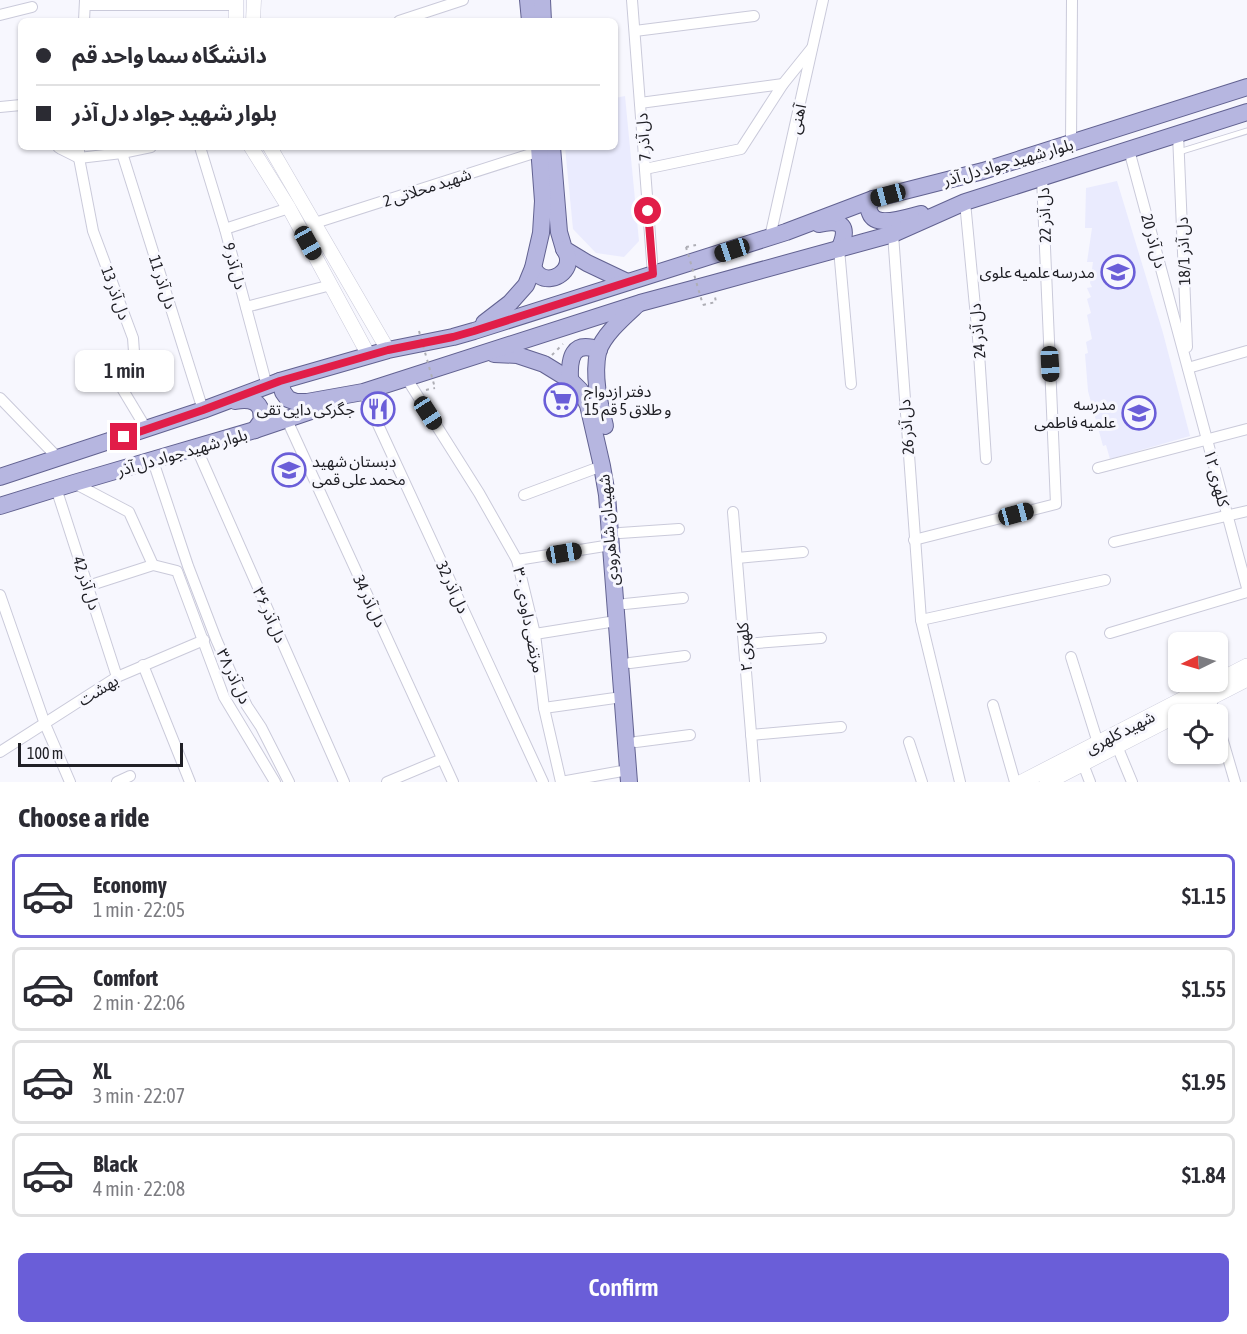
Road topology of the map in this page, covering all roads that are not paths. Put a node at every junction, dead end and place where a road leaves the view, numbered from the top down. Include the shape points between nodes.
1 (254, 0) edge
2 (463, 0) edge
3 (528, 0) edge
4 (542, 0) edge
5 (632, 0) edge
6 (823, 0) edge
7 (1072, 0) edge
8 (236, 2) edge
9 (85, 3) edge
10 (32, 7) dead end
11 (0, 15) edge
12 (754, 16) dead end
13 (84, 18) edge
14 (236, 18) edge
15 (253, 18) edge
16 (408, 18) edge
17 (530, 18) edge
18 (543, 18) edge
19 (635, 31) junction
20 (814, 45) junction
21 (783, 84) junction
22 (1247, 87) edge
23 (640, 103) junction
24 (18, 105) edge
25 (0, 107) edge
26 (1247, 112) edge
27 (1247, 131) edge
28 (1178, 134) junction
29 (1071, 143) junction
30 (136, 150) edge
31 (201, 150) edge
32 (253, 150) edge
33 (273, 150) edge
34 (538, 150) edge
35 (544, 150) edge
36 (544, 150) edge
37 (1129, 150) junction
38 (79, 152) edge
39 (1179, 152) junction
40 (122, 153) junction
41 (645, 169) junction
42 (1042, 178) junction
43 (873, 199) junction
44 (959, 204) junction
45 (289, 208) junction
46 (315, 223) junction
47 (225, 229) junction
48 (893, 234) junction
49 (778, 235) junction
50 (564, 249) junction
51 (839, 249) junction
52 (533, 268) junction
53 (653, 274) junction
54 (627, 282) junction
55 (331, 285) junction
56 (640, 303) junction
57 (246, 307) junction
58 (376, 329) junction
59 (474, 331) junction
60 (360, 339) junction
61 (388, 350) junction
62 (599, 350) junction
63 (1247, 351) edge
64 (481, 353) junction
65 (369, 356) junction
66 (1188, 368) junction
67 (407, 379) junction
68 (570, 380) junction
69 (274, 384) junction
70 (851, 384) dead end
71 (363, 392) junction
72 (0, 398) edge
73 (224, 403) junction
74 (203, 410) junction
75 (287, 420) junction
76 (1247, 429) edge
77 (147, 430) junction
78 (255, 430) junction
79 (1207, 440) junction
80 (196, 447) junction
81 (58, 458) junction
82 (986, 459) dead end
83 (153, 461) junction
84 (602, 466) junction
85 (1098, 468) dead end
86 (0, 477) edge
87 (74, 483) junction
88 (56, 488) junction
89 (524, 495) dead end
90 (0, 506) edge
91 (1247, 511) edge
92 (733, 512) dead end
93 (1228, 517) junction
94 (679, 529) dead end
95 (616, 539) junction
96 (914, 540) junction
97 (1114, 542) dead end
98 (803, 552) dead end
99 (736, 558) junction
100 (517, 560) junction
101 (153, 565) junction
102 (182, 568) junction
103 (1105, 580) dead end
104 (88, 586) junction
105 (1247, 590) edge
106 (0, 595) edge
107 (682, 598) dead end
108 (626, 604) junction
109 (921, 620) junction
110 (616, 621) junction
111 (1110, 633) dead end
112 (535, 634) junction
113 (821, 638) dead end
114 (204, 640) junction
115 (744, 644) junction
116 (685, 656) dead end
117 (1071, 657) dead end
118 (630, 663) junction
119 (144, 666) junction
120 (1247, 666) edge
121 (1228, 676) edge
122 (117, 677) junction
123 (1247, 679) edge
124 (1197, 692) edge
125 (622, 697) junction
126 (1210, 698) junction
127 (1198, 704) edge
128 (1212, 704) edge
129 (993, 705) dead end
130 (544, 708) junction
131 (1168, 720) edge
132 (45, 724) junction
133 (841, 727) dead end
134 (690, 735) dead end
135 (752, 735) junction
136 (636, 742) junction
137 (909, 742) dead end
138 (1098, 743) junction
139 (1117, 746) junction
140 (0, 752) edge
141 (1228, 758) edge
142 (442, 759) junction
143 (1083, 764) junction
144 (130, 776) dead end
145 (632, 778) edge
146 (70, 782) edge
147 (117, 782) edge
148 (190, 782) edge
149 (275, 782) edge
150 (289, 782) edge
151 (344, 782) edge
152 (387, 782) edge
153 (453, 782) edge
154 (543, 782) edge
155 (561, 782) edge
156 (755, 782) edge
157 (922, 782) edge
158 (960, 782) edge
159 (1015, 782) edge
160 (1022, 782) edge
161 (1047, 782) edge
162 (1090, 782) edge
163 (1132, 782) edge
164 (1235, 782) edge

1 - 15 street
2 - 16 street
3 - 17 main road
4 - 18 main road
5 - 19 street, دل آذر 7
6 - 20 street, آهنی
7 - 29 street
8 - 9 street
8 - 14 street
9 - 13 street
10 - 11 street
12 - 19 street
19 - 23 street, دل آذر 7
20 - 21 street
20 - 49 street, آهنی
21 - 23 street
21 - 41 street via 741,149
22 - 29 main road, بلوار شهید جواد دل آذر
23 - 41 street, دل آذر 7
24 - 25 street
26 - 28 main road, بلوار شهید جواد دل آذر
27 - 39 lane
28 - 37 main road, بلوار شهید جواد دل آذر
28 - 39 street, دل آذر 18/1
29 - 43 main road, بلوار شهید جواد دل آذر
30 - 40 street
31 - 47 street, دل آذر 9
32 - 45 street
33 - 46 street
34 - 46 street, شهید محلاتی 2
35 - 50 main road
36 - 52 main road via 541,233
37 - 42 main road, بلوار شهید جواد دل آذر
37 - 66 street, دل آذر 20
38 - 40 street
38 - 77 street, دل آذر 13 via 93,231 133,338 135,366 120,385
39 - 66 street, دل آذر 18/1
40 - 74 street, دل آذر 11
41 - 53 street, دل آذر 7
42 - 44 main road, بلوار شهید جواد دل آذر
42 - 96 street, دل آذر 22 via 1056,504
43 - 44 main road via 869,205 872,217 887,222
43 - 49 main road, بلوار شهید جواد دل آذر
44 - 48 main road, بلوار شهید جواد دل آذر
44 - 82 street, دل آذر 24 via 978,338
45 - 47 street
45 - 55 street
46 - 58 street
47 - 57 street, دل آذر 9
48 - 51 main road, بلوار شهید جواد دل آذر
48 - 96 street, دل آذر 26
49 - 51 main road via 833,221 844,231
49 - 53 main road, بلوار شهید جواد دل آذر
50 - 52 main road via 568,258 559,276 540,276
50 - 54 main road
51 - 56 main road, بلوار شهید جواد دل آذر
51 - 70 street
52 - 59 main road via 526,285 510,303
53 - 54 main road, بلوار شهید جواد دل آذر
54 - 59 main road, بلوار شهید جواد دل آذر
55 - 57 street
55 - 60 street
56 - 62 main road, شهیدان شاهرودی via 608,333
56 - 64 main road, بلوار شهید جواد دل آذر
57 - 69 street, دل آذر 9
58 - 60 street via 371,341
58 - 61 street
59 - 61 main road, بلوار شهید جواد دل آذر
60 - 65 street
61 - 65 main road, بلوار شهید جواد دل آذر
62 - 68 main road via 579,348 569,365
62 - 95 main road, شهیدان شاهرودی via 596,373 617,494
63 - 66 street
64 - 67 main road, بلوار شهید جواد دل آذر
64 - 68 main road, شهیدان شاهرودی via 517,355 544,364
65 - 69 main road, بلوار شهید جواد دل آذر
66 - 79 street, کلهری ۱۲
67 - 71 main road, بلوار شهید جواد دل آذر
67 - 100 street, ۳۰ مرتضی داودی
68 - 84 main road, شهیدان شاهرودی via 588,405
69 - 71 main road via 296,402
69 - 73 main road, بلوار شهید جواد دل آذر
71 - 75 main road, بلوار شهید جواد دل آذر
71 - 154 street, دل آذر 32
72 - 81 street
73 - 74 main road, بلوار شهید جواد دل آذر
73 - 78 main road via 246,399 254,402 260,408 262,420
74 - 77 main road, بلوار شهید جواد دل آذر
75 - 78 main road, بلوار شهید جواد دل آذر
75 - 142 street, دل آذر 34
76 - 79 street
77 - 81 main road, بلوار شهید جواد دل آذر
78 - 80 main road, بلوار شهید جواد دل آذر
79 - 85 street
79 - 93 street, کلهری ۱۲
80 - 83 main road, بلوار شهید جواد دل آذر
80 - 151 street, دل آذر ۳۶
81 - 86 main road, بلوار شهید جواد دل آذر
83 - 87 main road, بلوار شهید جواد دل آذر
83 - 102 street
84 - 89 street
84 - 95 main road, شهیدان شاهرودی
87 - 88 main road, بلوار شهید جواد دل آذر
87 - 101 street via 129,512
88 - 90 main road, بلوار شهید جواد دل آذر
88 - 104 street, دل آذر 42
91 - 93 street
92 - 99 street, کلهری ۲
93 - 97 street
93 - 105 street, کلهری ۱۲
94 - 95 street
95 - 100 street
95 - 108 main road, شهیدان شاهرودی
95 - 110 main road, شهیدان شاهرودی
96 - 109 street, دل آذر 26
98 - 99 street
99 - 115 street, کلهری ۲
100 - 112 street, ۳۰ مرتضی داودی
101 - 102 street
101 - 104 street
102 - 114 street, دل آذر ۳۸
102 - 150 street, دل آذر ۳۸ via 247,706
103 - 109 street
104 - 122 street, دل آذر 42
105 - 111 street
106 - 132 street
107 - 108 street
108 - 118 main road, شهیدان شاهرودی
109 - 158 street, دل آذر 26
110 - 112 street
110 - 125 main road, شهیدان شاهرودی
112 - 130 street, ۳۰ مرتضی داودی
113 - 115 street
114 - 119 street, بهشت
114 - 149 street, دل آذر ۳۸ via 224,697
115 - 135 street, کلهری ۲
116 - 118 street
117 - 138 street
118 - 136 main road, شهیدان شاهرودی
119 - 122 street, بهشت
119 - 148 street
120 - 121 main road, شهید کلهری
122 - 132 street, بهشت
123 - 126 main road, شهید کلهری
124 - 138 main road, شهید کلهری
125 - 130 street
125 - 145 main road, شهیدان شاهرودی
126 - 127 main road, شهید کلهری
126 - 128 street
129 - 159 street
130 - 155 street, ۳۰ مرتضی داودی
131 - 139 main road, شهید کلهری
132 - 140 street, بهشت
132 - 146 street
133 - 135 street
134 - 136 street
135 - 156 street, کلهری ۲
136 - 145 main road, شهیدان شاهرودی
137 - 157 street
138 - 160 main road, شهید کلهری
139 - 143 main road, شهید کلهری
139 - 163 street
141 - 164 street
142 - 152 street
142 - 153 street, دل آذر 34
143 - 161 main road, شهید کلهری
143 - 162 street
144 - 147 street
145 - 155 street

